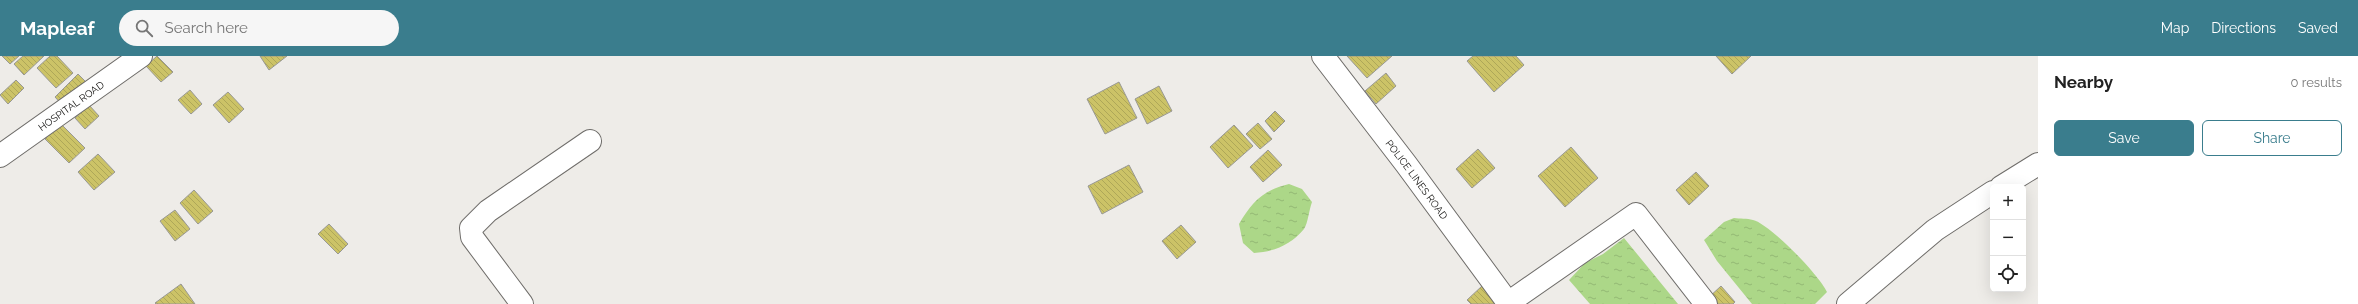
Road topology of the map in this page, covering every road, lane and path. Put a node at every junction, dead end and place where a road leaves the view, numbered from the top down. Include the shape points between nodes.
1 (141, 56) edge
2 (1323, 56) edge
3 (590, 141) dead end
4 (0, 156) edge
5 (2038, 164) edge
6 (2006, 184) edge
7 (1990, 194) edge
8 (1508, 303) edge
9 (522, 304) edge
10 (1706, 304) edge
11 (1848, 304) edge

1 - 4 street, HOSPITAL ROAD
2 - 8 street, POLICE LINES ROAD
3 - 9 street via 488,211 471,228 472,237
5 - 6 street
7 - 11 street via 1935,230
8 - 10 street via 1636,214

